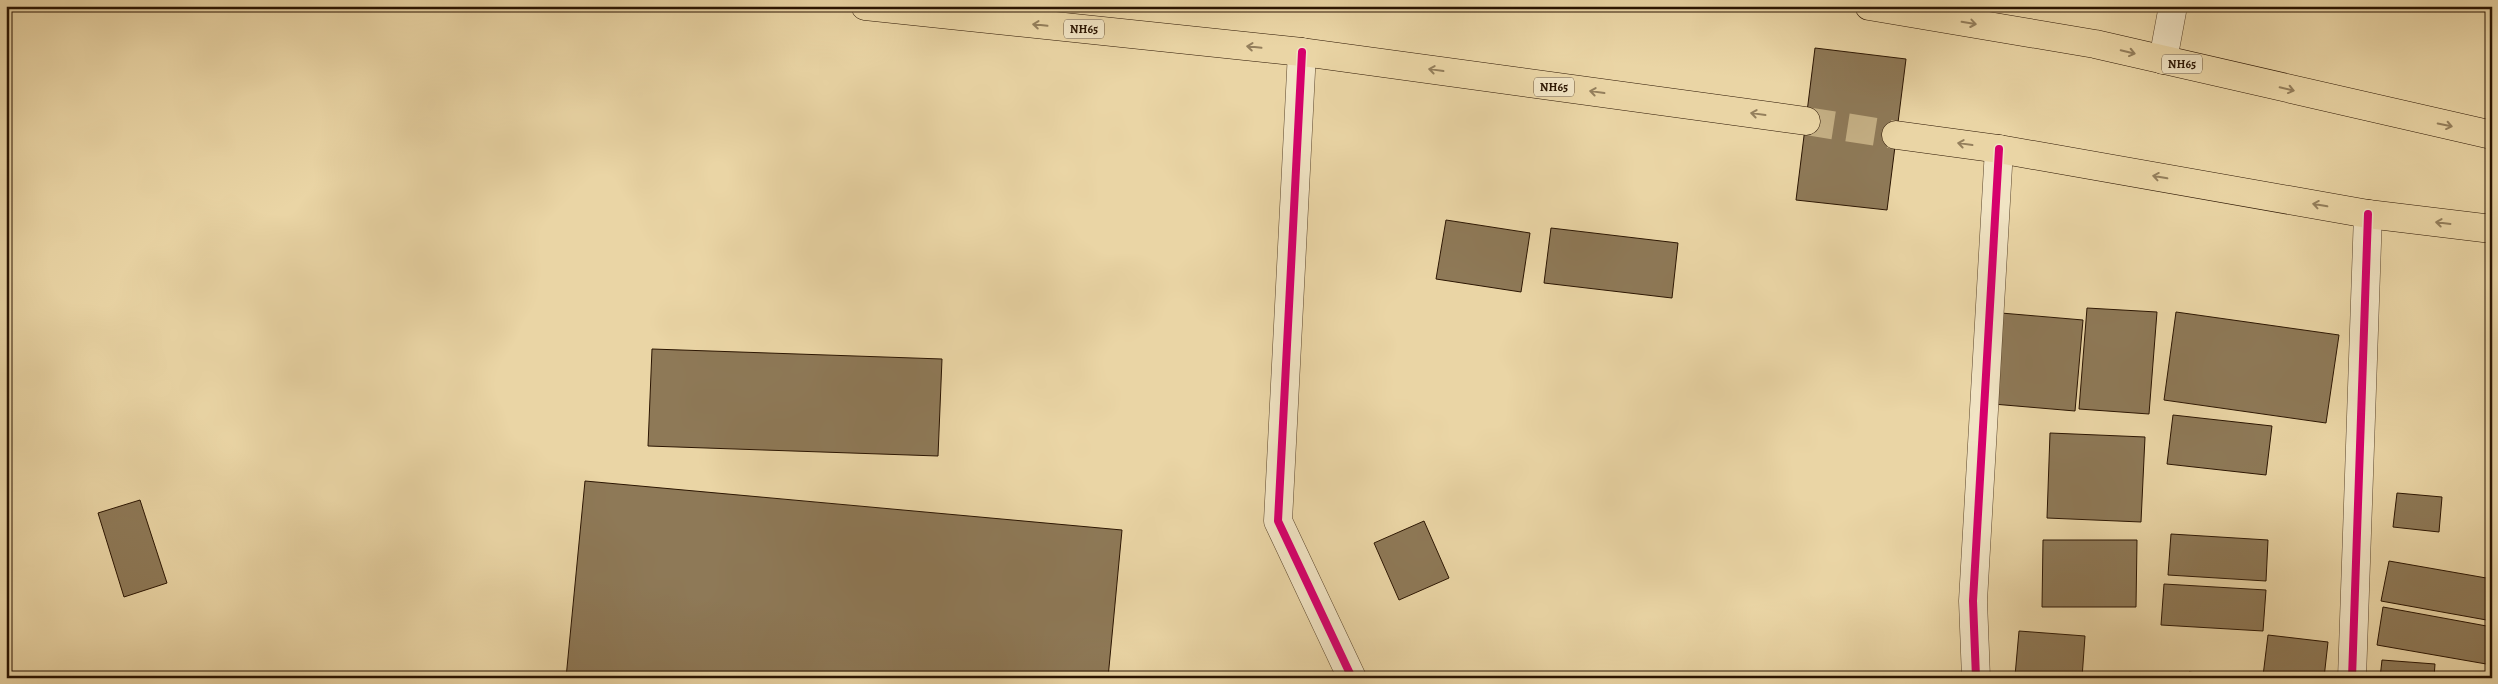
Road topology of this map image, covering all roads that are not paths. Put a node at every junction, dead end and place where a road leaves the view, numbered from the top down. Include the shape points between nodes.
1 (865, 6) edge
2 (1869, 6) edge
3 (2173, 6) edge
4 (1302, 52) junction
5 (2163, 60) junction
6 (1806, 121) tunnel mouth
7 (1896, 135) tunnel mouth
8 (2492, 135) edge
9 (1999, 149) junction
10 (2368, 214) junction
11 (2492, 229) edge
12 (1352, 678) edge
13 (1976, 678) edge
14 (2352, 678) edge

4 -> 1 highway, NH65
2 -> 5 highway, NH65 via 2095,44
3 - 5 street
6 -> 4 highway, NH65
4 - 12 street via 1278,520
5 -> 8 highway, NH65
9 -> 7 highway
10 -> 9 highway
9 - 13 street via 1973,601
11 -> 10 highway
10 - 14 street

